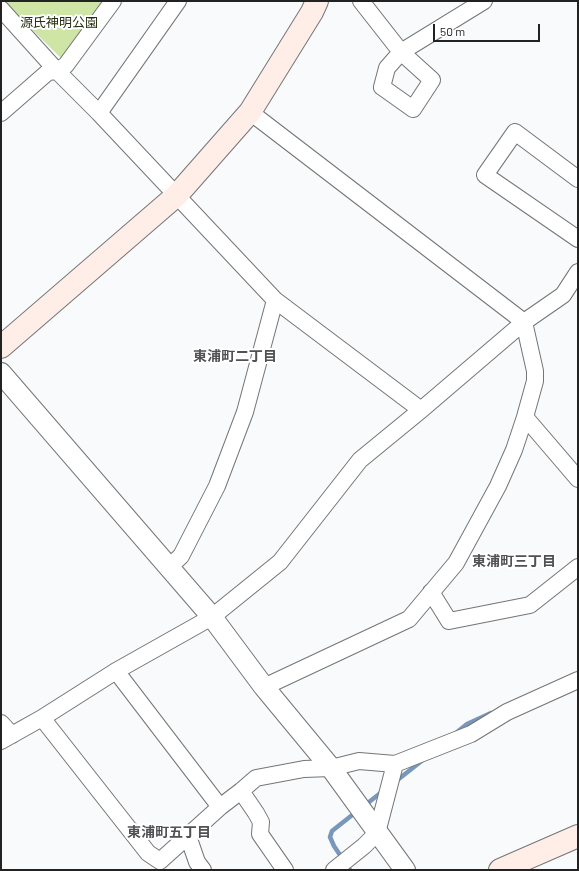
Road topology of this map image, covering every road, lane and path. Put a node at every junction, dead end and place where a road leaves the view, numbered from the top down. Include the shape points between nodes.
1 (112, 1) edge
2 (178, 1) edge
3 (317, 1) edge
4 (361, 1) edge
5 (484, 1) edge
6 (1, 9) edge
7 (57, 71) junction
8 (250, 112) junction
9 (1, 113) edge
10 (99, 113) junction
11 (578, 179) edge
12 (177, 195) junction
13 (578, 239) edge
14 (578, 272) edge
15 (275, 300) junction
16 (524, 322) junction
17 (1, 347) edge
18 (1, 373) edge
19 (422, 410) junction
20 (525, 417) junction
21 (578, 479) edge
22 (169, 567) junction
23 (578, 567) edge
24 (431, 592) junction
25 (212, 617) junction
26 (116, 671) junction
27 (578, 680) edge
28 (264, 686) junction
29 (42, 718) junction
30 (5, 733) edge
31 (395, 764) junction
32 (331, 768) junction
33 (241, 792) junction
34 (220, 807) junction
35 (377, 832) junction
36 (188, 836) junction
37 (578, 836) edge
38 (155, 864) edge
39 (203, 870) edge
40 (285, 870) edge
41 (334, 870) edge
42 (405, 870) edge
43 (500, 870) edge

1 - 7 street via 66,65
2 - 10 street
3 - 8 main road
4 - 5 street via 401,52
6 - 7 street
7 - 9 street via 48,72
7 - 10 street
8 - 12 main road
8 - 16 street
10 - 12 street
11 - 13 street via 515,132 485,175
12 - 15 street
12 - 17 main road
14 - 16 street via 563,295
15 - 19 street
15 - 22 street via 246,412 217,486 181,556
16 - 19 street
16 - 20 street via 535,371 535,381
18 - 22 street
19 - 25 street via 360,460 280,562
20 - 21 street
20 - 24 street via 498,486 456,564
22 - 25 street
23 - 24 street via 530,605 449,621
24 - 28 street via 409,618
25 - 26 street
25 - 28 street
26 - 29 street
26 - 34 street
27 - 31 street via 507,712 471,734
28 - 32 street
29 - 30 street
29 - 38 street
31 - 32 street via 359,761
31 - 35 street
32 - 33 street via 304,769 256,778
32 - 35 street
33 - 34 street
33 - 40 street via 261,822 260,834
34 - 36 street
35 - 41 street
35 - 42 street
36 - 38 street
36 - 39 street via 197,862
37 - 43 main road

